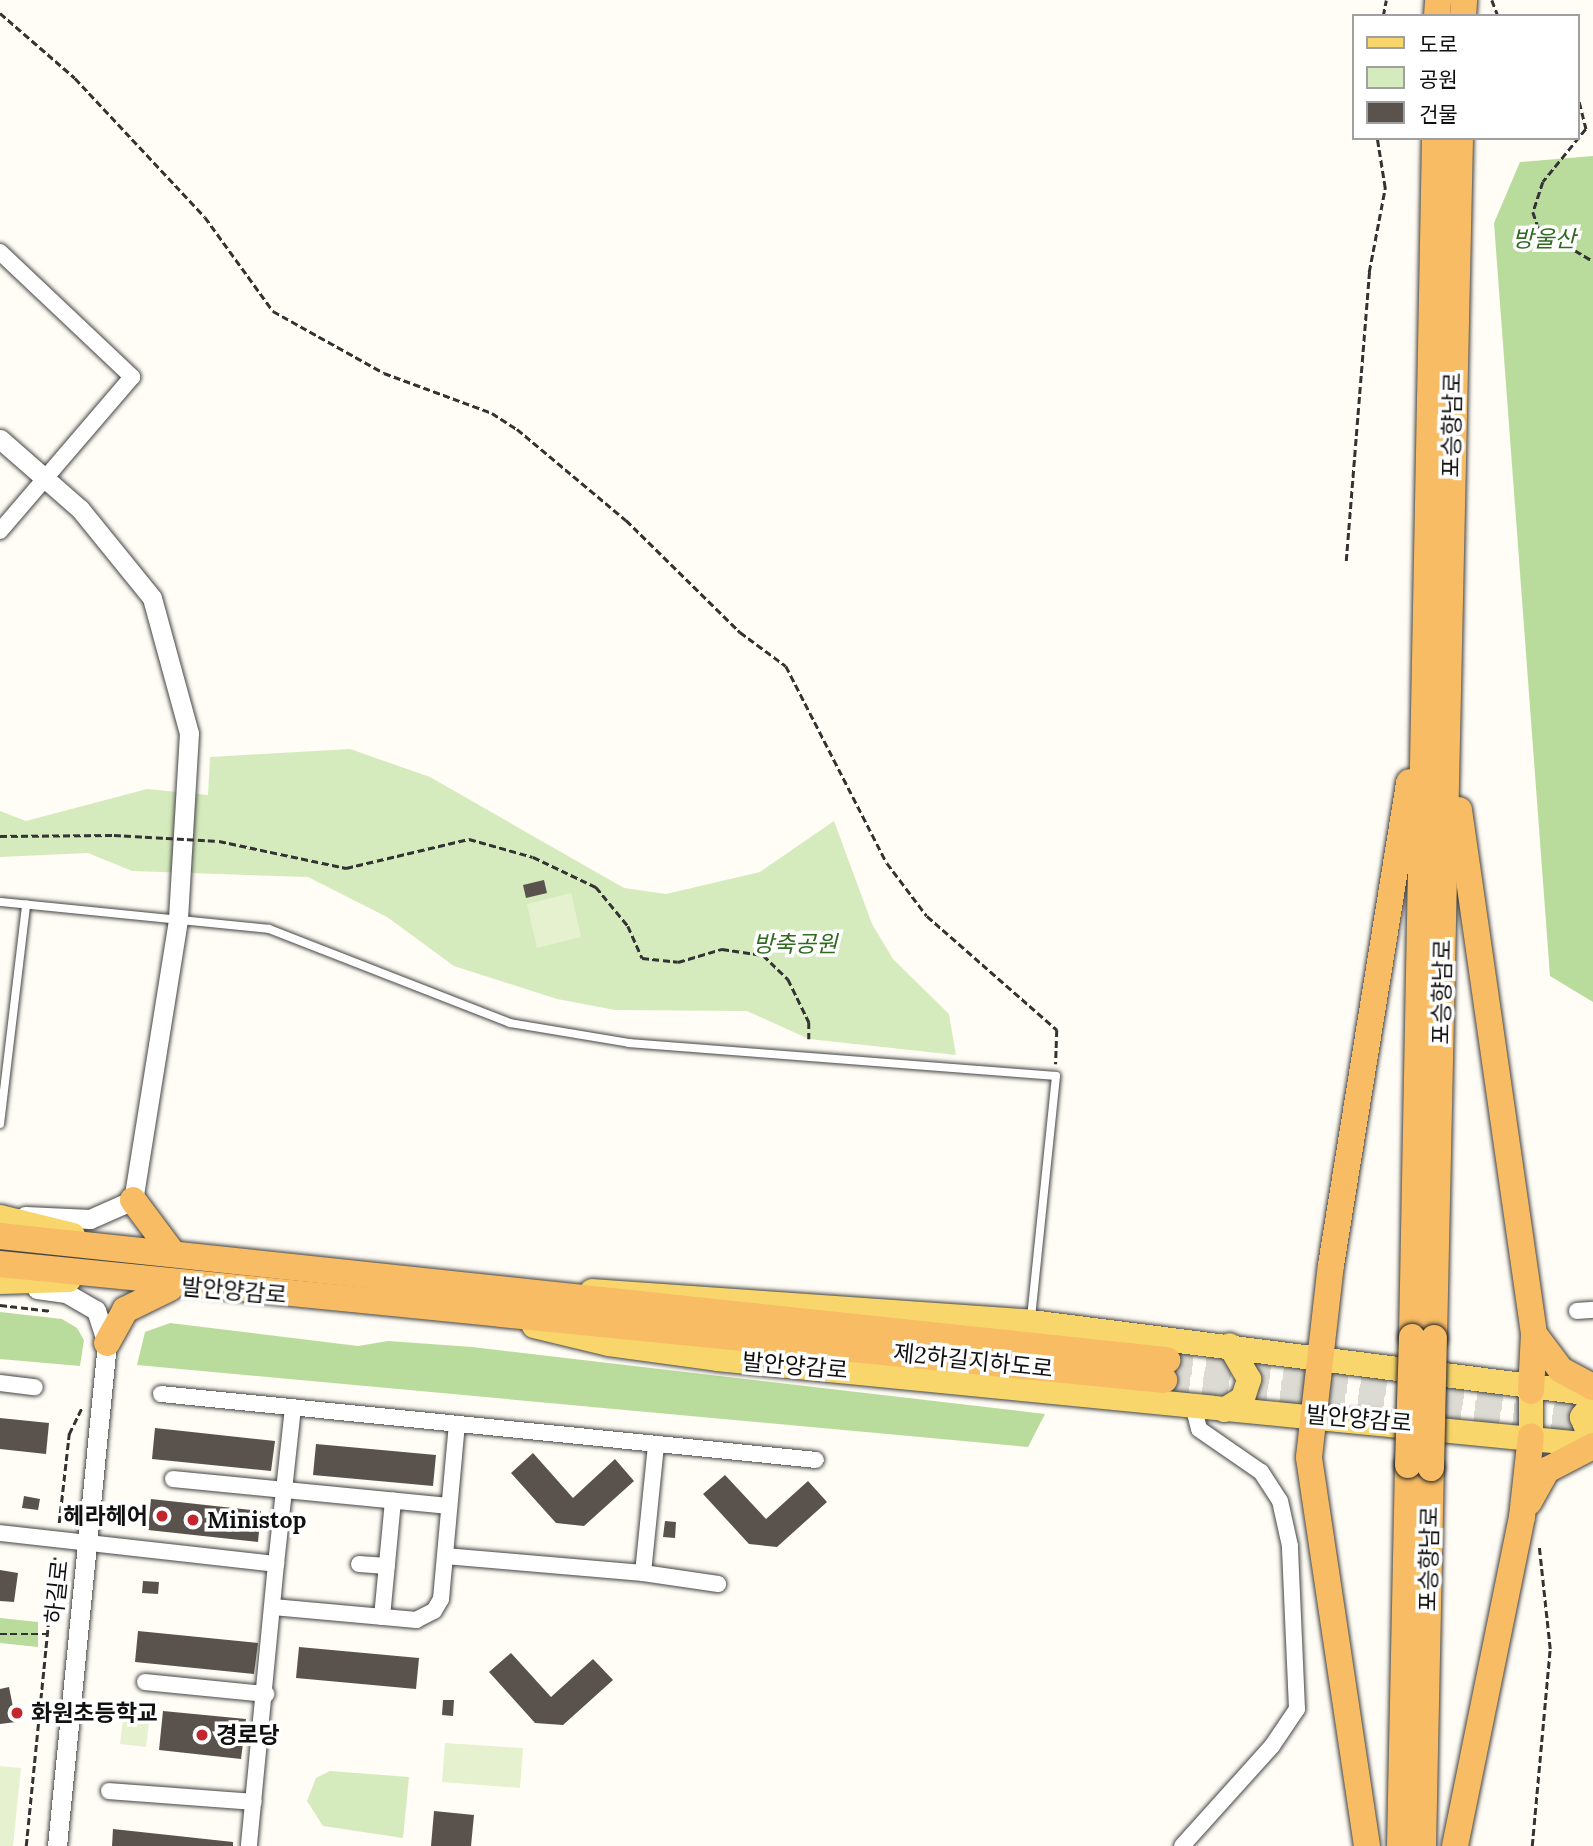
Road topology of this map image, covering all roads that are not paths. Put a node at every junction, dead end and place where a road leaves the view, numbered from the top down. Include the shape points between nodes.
1 (1435, 140) edge
2 (1460, 140) edge
3 (0, 252) edge
4 (0, 439) edge
5 (44, 480) junction
6 (0, 531) edge
7 (1423, 700) junction
8 (1448, 735) junction
9 (0, 902) edge
10 (26, 905) junction
11 (178, 920) junction
12 (0, 1124) edge
13 (133, 1200) junction
14 (0, 1215) edge
15 (0, 1236) edge
16 (100, 1242) junction
17 (171, 1251) junction
18 (0, 1264) edge
19 (110, 1279) junction
20 (0, 1284) edge
21 (177, 1286) junction
22 (539, 1293) junction
23 (490, 1314) junction
24 (1031, 1322) junction
25 (1534, 1334) junction
26 (1423, 1337) junction
27 (107, 1343) junction
28 (1229, 1345) junction
29 (1318, 1361) junction
30 (0, 1384) edge
31 (35, 1387) dead end
32 (1593, 1387) edge
33 (1531, 1391) junction
34 (161, 1394) dead end
35 (1593, 1394) edge
36 (1593, 1402) edge
37 (1193, 1405) junction
38 (293, 1407) junction
39 (1224, 1410) junction
40 (1312, 1414) junction
41 (457, 1424) junction
42 (1531, 1436) junction
43 (656, 1444) junction
44 (1593, 1445) edge
45 (816, 1460) dead end
46 (1419, 1466) junction
47 (173, 1479) dead end
48 (284, 1490) junction
49 (393, 1501) junction
50 (449, 1506) junction
51 (1522, 1521) junction
52 (0, 1533) edge
53 (86, 1544) junction
54 (445, 1556) junction
55 (276, 1564) junction
56 (359, 1564) dead end
57 (387, 1566) junction
58 (643, 1573) junction
59 (718, 1584) dead end
60 (273, 1607) junction
61 (382, 1616) junction
62 (145, 1682) dead end
63 (266, 1694) junction
64 (109, 1791) dead end
65 (254, 1802) junction
66 (57, 1846) edge
67 (249, 1846) edge
68 (1182, 1846) edge
69 (1367, 1846) edge
70 (1400, 1846) edge
71 (1423, 1846) edge
72 (1455, 1846) edge

1 - 7 highway, 포승향남로
2 - 8 highway, 포승향남로
3 - 5 street via 132,377
4 - 5 street
5 - 6 street
5 - 11 street via 80,509 152,598 182,689 189,733
7 - 26 highway, 포승향남로
7 - 29 highway
8 - 25 highway
8 - 26 highway, 포승향남로
9 - 10 lane
10 - 11 lane
10 - 12 lane
11 - 13 street
11 - 24 lane via 269,929 510,1023 629,1043 1056,1076
13 - 14 street via 90,1219
13 - 17 highway
14 - 16 main road
15 - 16 highway, 발안양감로
16 - 17 highway, 발안양감로
17 - 22 highway, 발안양감로
18 - 19 highway, 발안양감로
19 - 20 main road
19 - 21 highway, 발안양감로
20 - 27 street via 83,1300 96,1310
21 - 23 highway, 발안양감로
21 - 27 highway via 125,1310
22 - 23 highway, 제2하길지하도로 via 1165,1370
22 - 24 main road, 발안양감로 via 631,1289
23 - 37 main road, 발안양감로 via 609,1344 704,1357
24 - 28 main road, 발안양감로
25 - 32 highway via 1561,1370
25 - 33 highway
26 - 46 highway, 포승향남로, bridge
27 - 53 street, 하길로
28 - 29 main road, 발안양감로
28 - 39 main road via 1249,1379 1242,1398
29 - 33 main road, 발안양감로
29 - 40 highway
30 - 31 street
33 - 35 main road, 발안양감로
33 - 42 main road
34 - 38 street
36 - 44 main road via 1582,1417
37 - 39 main road, 발안양감로
37 - 68 street via 1199,1429 1261,1472 1280,1501 1290,1546 1297,1709 1272,1746
38 - 41 street
38 - 48 street
39 - 40 main road, 발안양감로
40 - 42 main road, 발안양감로
40 - 69 highway via 1309,1457
41 - 43 street
41 - 50 street
42 - 44 main road, 발안양감로
42 - 51 highway
43 - 45 street
43 - 58 street
44 - 51 highway via 1547,1469
46 - 70 highway, 포승향남로
46 - 71 highway, 포승향남로
47 - 48 street
48 - 49 street
48 - 55 street
49 - 50 street
49 - 57 street
50 - 54 street
51 - 72 highway
52 - 53 street
53 - 55 street
53 - 66 street, 하길로
54 - 58 street
54 - 61 street via 434,1611 416,1620
55 - 60 street
56 - 57 street
57 - 61 street
58 - 59 street
60 - 61 street
60 - 63 street
62 - 63 street
63 - 65 street
64 - 65 street
65 - 67 street

